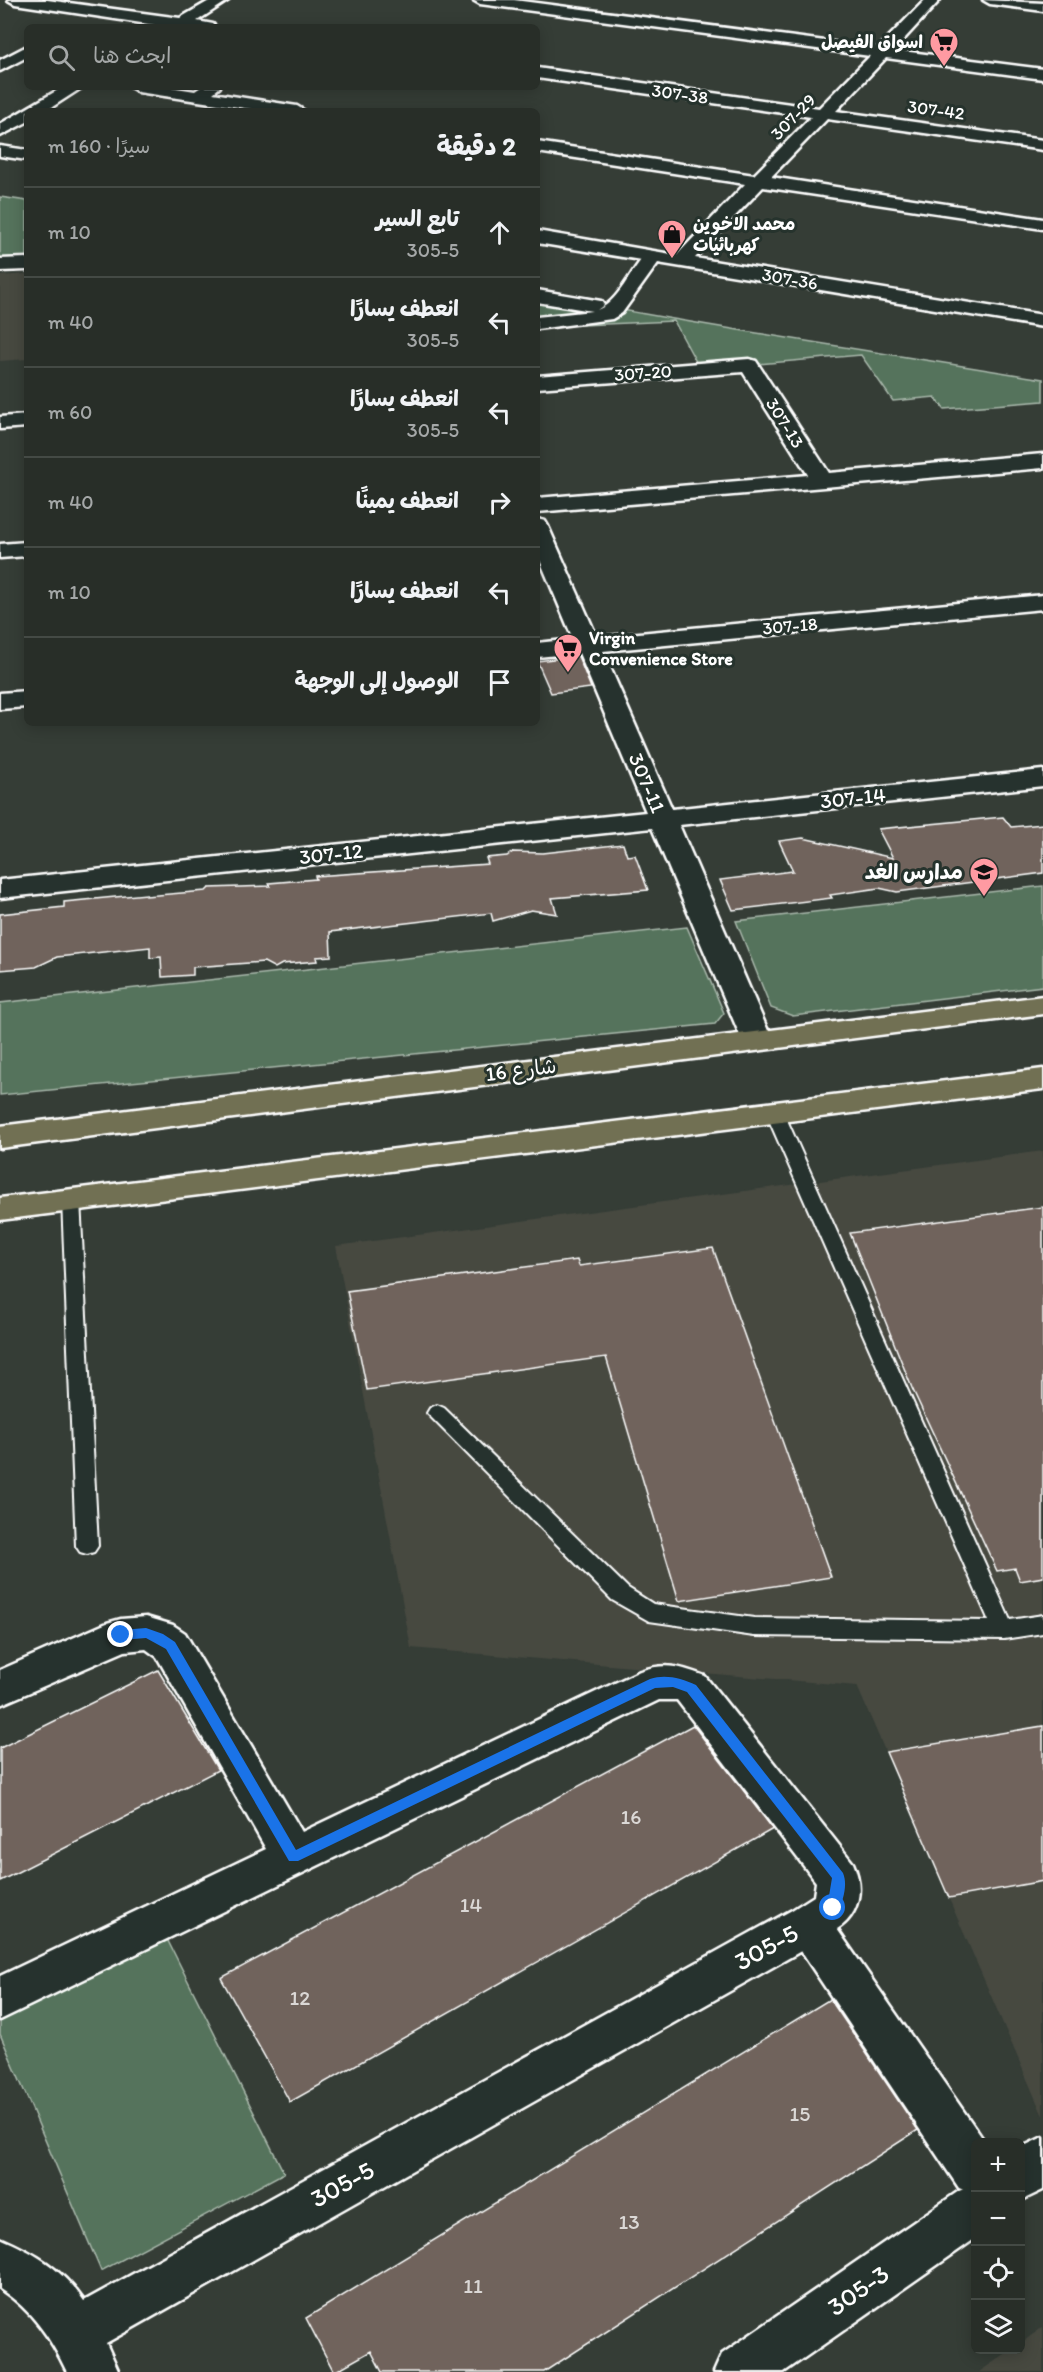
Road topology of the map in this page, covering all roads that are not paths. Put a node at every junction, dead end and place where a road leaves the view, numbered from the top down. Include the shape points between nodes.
1 (15, 0) edge
2 (222, 0) edge
3 (480, 0) edge
4 (933, 0) edge
5 (990, 0) edge
6 (1043, 7) edge
7 (99, 12) junction
8 (80, 22) dead end
9 (173, 24) edge
10 (181, 24) edge
11 (24, 53) edge
12 (882, 53) junction
13 (0, 66) edge
14 (24, 70) edge
15 (540, 73) edge
16 (1043, 74) edge
17 (70, 90) edge
18 (178, 90) edge
19 (205, 92) edge
20 (39, 108) edge
21 (282, 108) edge
22 (823, 114) junction
23 (24, 117) edge
24 (0, 131) edge
25 (1043, 145) edge
26 (540, 147) edge
27 (0, 151) edge
28 (24, 155) edge
29 (758, 181) junction
30 (1043, 224) edge
31 (540, 237) edge
32 (653, 256) junction
33 (682, 260) junction
34 (24, 264) edge
35 (0, 265) edge
36 (540, 296) edge
37 (615, 309) junction
38 (1043, 321) edge
39 (540, 322) edge
40 (749, 365) joint
41 (540, 382) edge
42 (24, 421) edge
43 (0, 423) edge
44 (1043, 461) edge
45 (822, 480) junction
46 (540, 505) edge
47 (540, 533) edge
48 (24, 549) edge
49 (0, 551) edge
50 (1043, 602) edge
51 (588, 645) junction
52 (540, 650) edge
53 (24, 699) edge
54 (0, 701) edge
55 (1043, 778) edge
56 (662, 819) junction
57 (0, 889) edge
58 (1043, 1005) edge
59 (757, 1040) junction
60 (1043, 1079) edge
61 (774, 1111) junction
62 (0, 1137) edge
63 (71, 1200) junction
64 (0, 1209) edge
65 (437, 1413) dead end
66 (87, 1546) dead end
67 (1043, 1624) edge
68 (1004, 1630) junction
69 (0, 1688) edge
70 (293, 1857) junction
71 (808, 1924) junction
72 (0, 1999) edge
73 (1043, 2161) edge
74 (971, 2165) edge
75 (1025, 2174) edge
76 (971, 2211) edge
77 (0, 2263) edge
78 (85, 2352) edge
79 (740, 2372) edge

1 - 7 street
2 - 10 street
3 - 12 street
4 - 12 street, 307-29
5 - 6 street
7 - 8 street
7 - 9 street
11 - 13 street
12 - 16 street
12 - 22 street, 307-29
13 - 14 street
15 - 22 street, 307-38
17 - 20 street
18 - 19 street
19 - 21 street
22 - 25 street, 307-42
22 - 29 street, 307-29
23 - 24 street
26 - 29 street
27 - 28 street
29 - 30 street
29 - 33 street, 307-29
31 - 32 street, 307-36
32 - 33 street, 307-36
32 - 37 street
33 - 38 street, 307-36
34 - 35 street
36 - 37 street
37 - 39 street via 590,318
40 - 41 street, 307-20
40 - 45 street, 307-13
42 - 43 street
44 - 45 street
45 - 46 street
47 - 51 street, 307-11
48 - 49 street
50 - 51 street, 307-18
51 - 52 street, 307-18
51 - 56 street, 307-11
53 - 54 street
55 - 56 street, 307-14
56 - 57 street, 307-12
56 - 59 street, 307-11
58 - 59 main road, شارع 16
59 - 62 main road, شارع 16
60 - 61 main road
61 - 63 main road
61 - 68 lane
63 - 64 main road
63 - 66 lane
65 - 68 lane via 620,1594 649,1612 754,1627
67 - 68 lane
69 - 70 street via 121,1635 146,1633 162,1639 171,1645
70 - 71 street, 305-5 via 654,1683 673,1682 691,1688 838,1877 833,1908
70 - 72 street, 305-5
71 - 74 street
71 - 78 street, 305-5
73 - 75 street
76 - 79 street, 305-3
77 - 78 street via 35,2283 56,2303

